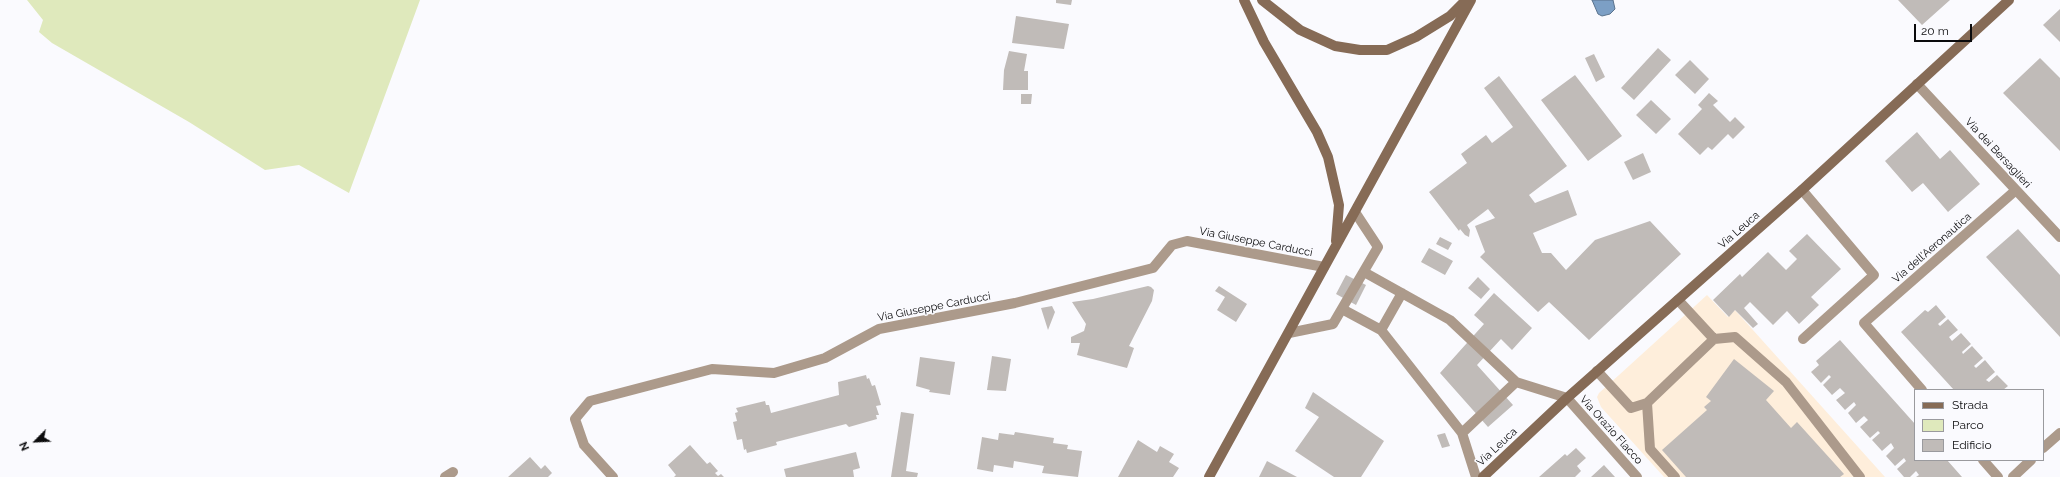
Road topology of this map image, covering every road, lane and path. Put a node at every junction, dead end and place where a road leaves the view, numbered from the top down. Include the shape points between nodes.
1 (1244, 0) edge
2 (1262, 0) edge
3 (1466, 0) edge
4 (1471, 0) edge
5 (2009, 0) edge
6 (1917, 84) junction
7 (1802, 190) junction
8 (2016, 190) junction
9 (1355, 212) junction
10 (2060, 237) edge
11 (1336, 244) junction
12 (1324, 267) junction
13 (1364, 272) junction
14 (1402, 293) junction
15 (1678, 300) junction
16 (1342, 309) junction
17 (1381, 330) junction
18 (1288, 333) junction
19 (1714, 339) junction
20 (1803, 339) dead end
21 (1597, 371) junction
22 (1516, 382) junction
23 (1921, 389) edge
24 (1567, 398) junction
25 (1647, 403) junction
26 (2060, 432) edge
27 (1462, 433) junction
28 (2044, 447) edge
29 (1984, 461) edge
30 (2030, 461) edge
31 (614, 477) edge
32 (1209, 477) edge
33 (1476, 477) edge
34 (1483, 477) edge
35 (1636, 477) edge
36 (1675, 477) edge
37 (1860, 477) edge
38 (1998, 477) edge
39 (2013, 477) edge

1 - 11 main road via 1264,42 1317,132 1328,157 1339,205
2 - 3 main road via 1300,30 1336,46 1360,50 1388,50 1416,37 1450,16
4 - 9 main road
5 - 6 main road, Via Leuca
6 - 7 main road, Via Leuca
6 - 8 street, Via dei Bersaglieri
7 - 15 main road, Via Leuca
7 - 20 street via 1874,276
8 - 10 street, Via dei Bersaglieri
8 - 23 street, Via dell'Aeronautica via 1864,323
9 - 11 main road
9 - 13 street via 1378,247
11 - 12 main road
12 - 18 main road
12 - 31 street, Via Giuseppe Carducci via 1187,241 1172,245 1153,268 1015,304 879,330 826,358 774,373 712,369 590,401 575,419 584,445
13 - 14 street
13 - 16 street
14 - 17 street
14 - 22 street via 1450,320
15 - 19 street
15 - 21 main road, Via Leuca
16 - 17 street
16 - 18 street via 1333,324
17 - 27 street
18 - 32 main road
19 - 25 street
19 - 37 street via 1735,337 1786,382
21 - 24 main road, Via Leuca
21 - 25 street via 1632,408
22 - 24 street
22 - 27 street
24 - 34 main road, Via Leuca
24 - 35 street, Via Orazio Flacco
25 - 36 street via 1650,449
26 - 28 street
27 - 33 street
29 - 38 street
30 - 39 street

